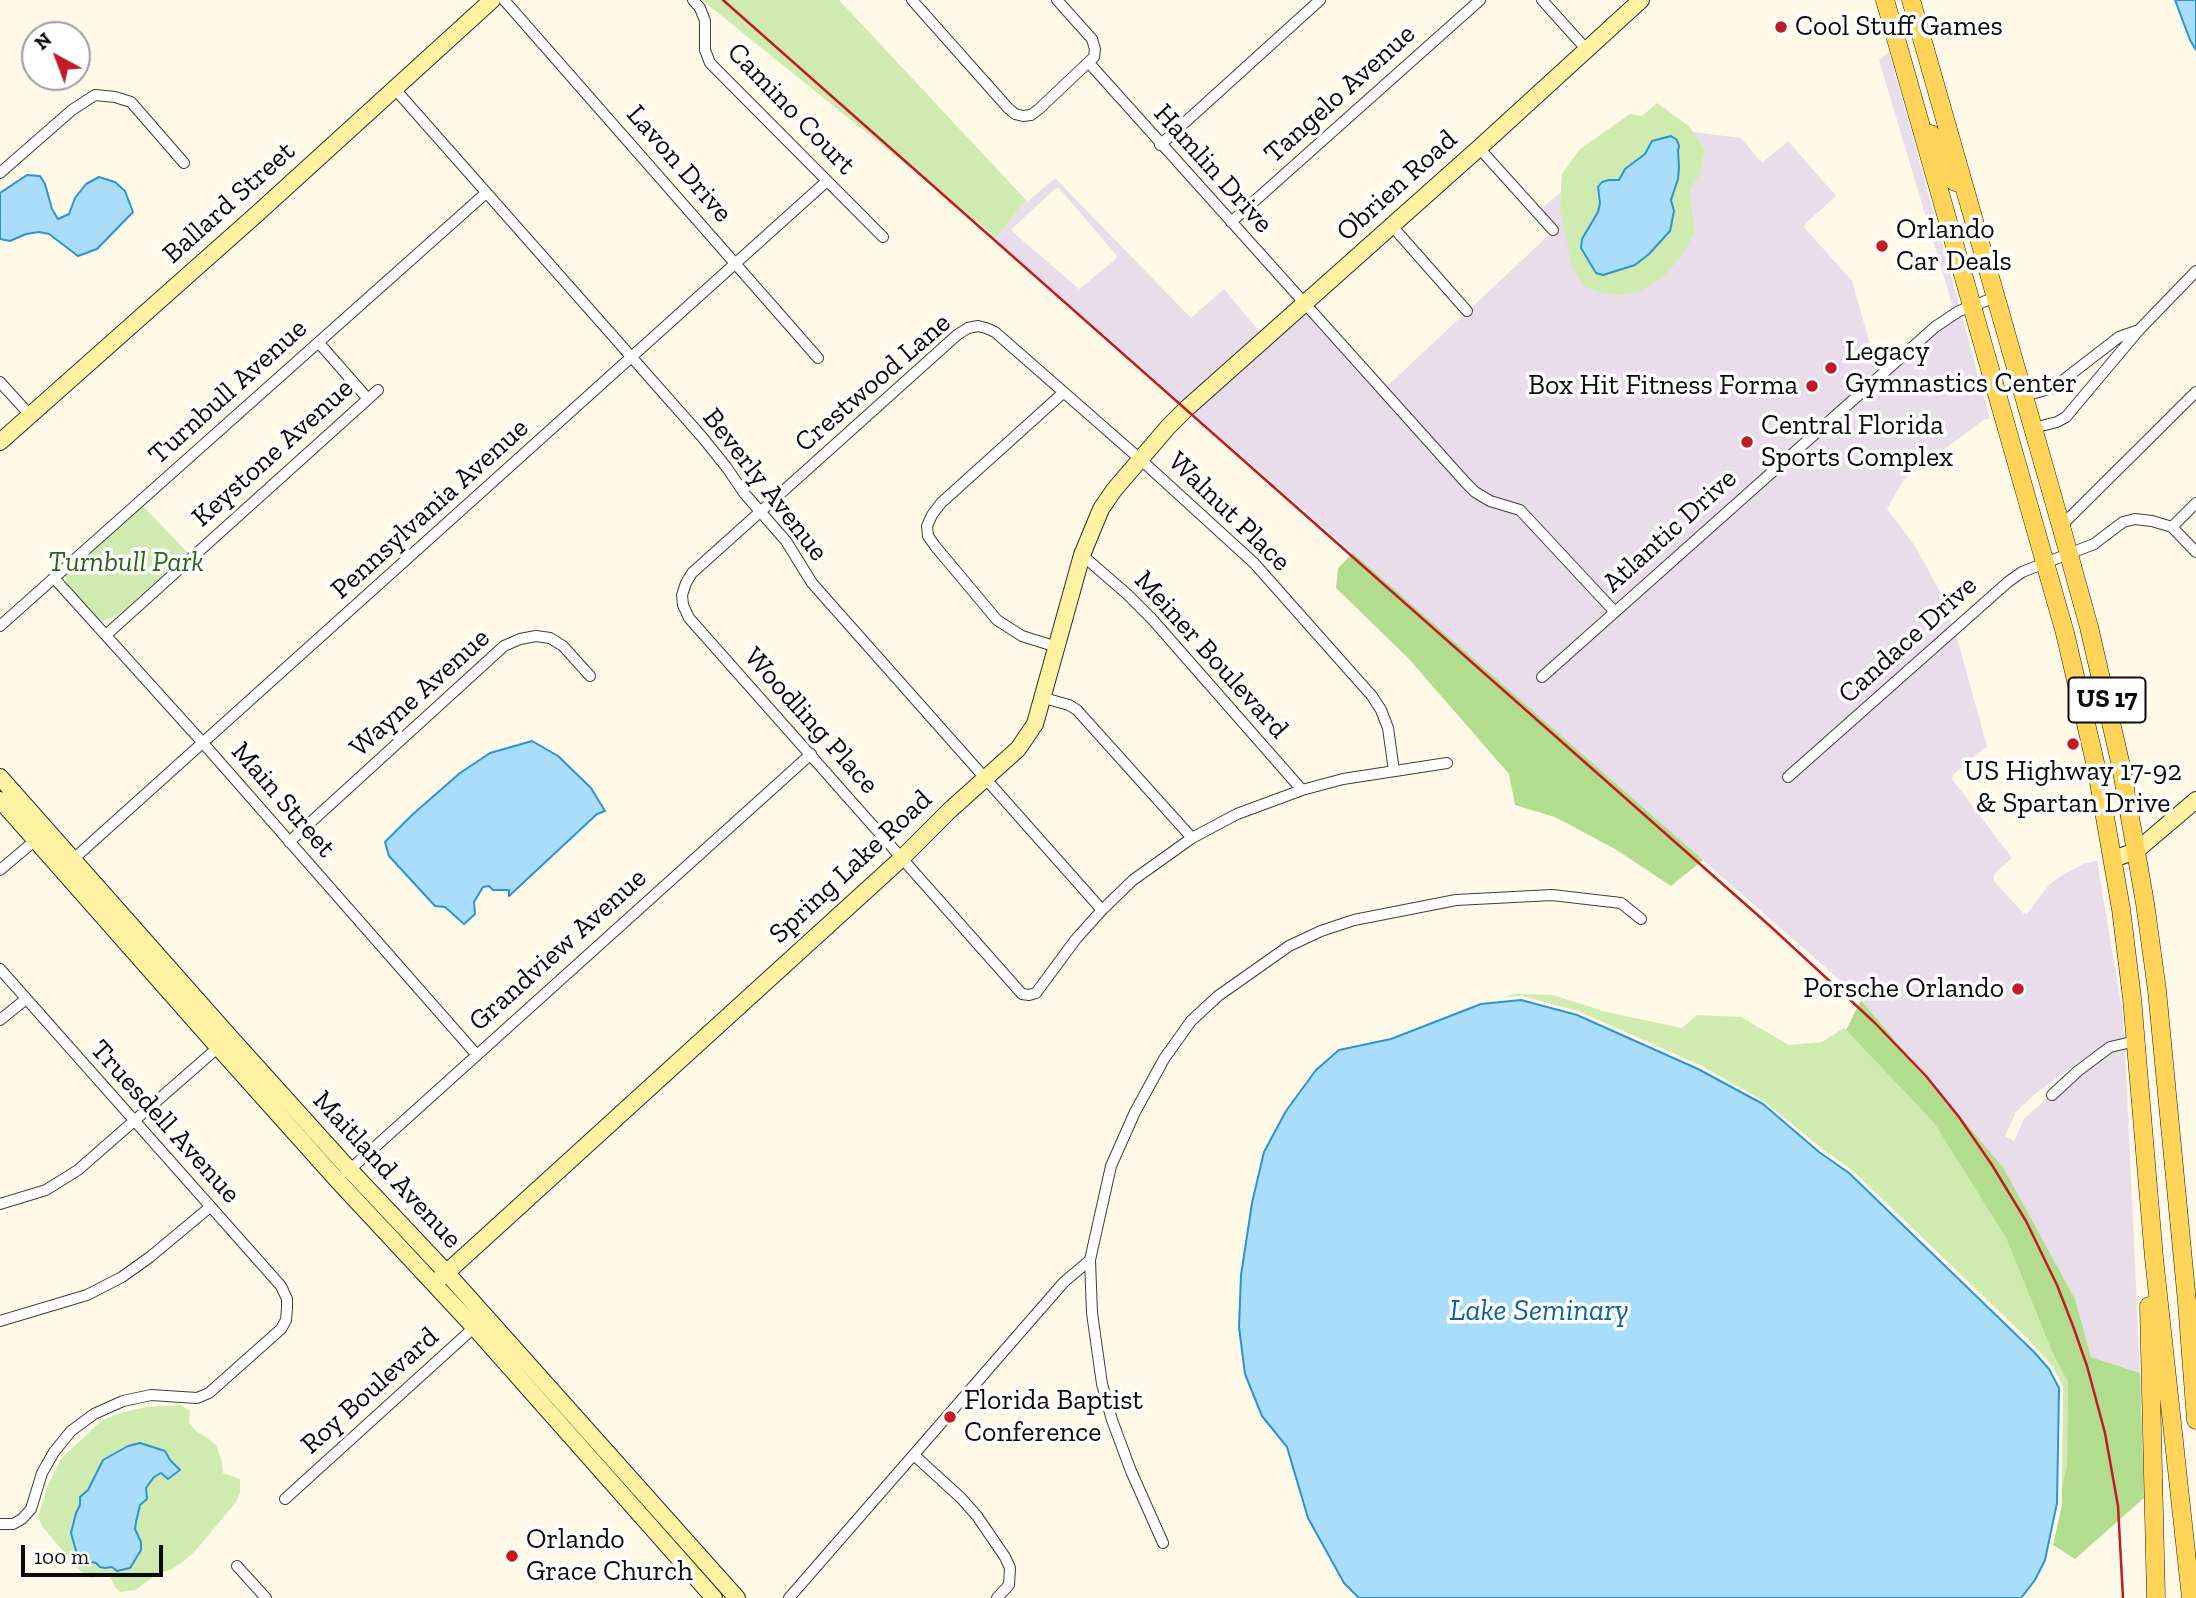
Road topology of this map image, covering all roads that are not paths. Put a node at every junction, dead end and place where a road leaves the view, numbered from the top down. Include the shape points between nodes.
1 (492, 0) edge
2 (505, 0) edge
3 (693, 0) edge
4 (912, 0) edge
5 (1057, 0) edge
6 (1321, 0) edge
7 (1480, 0) edge
8 (1542, 0) edge
9 (1641, 0) edge
10 (1911, 0) edge
11 (1886, 3) edge
12 (1587, 50) junction
13 (1088, 64) junction
14 (1933, 75) junction
15 (394, 88) junction
16 (1914, 103) junction
17 (1160, 145) junction
18 (1479, 148) junction
19 (184, 163) dead end
20 (0, 173) edge
21 (827, 181) junction
22 (1964, 184) junction
23 (486, 193) junction
24 (1231, 222) junction
25 (1392, 226) junction
26 (1553, 230) dead end
27 (883, 237) dead end
28 (736, 264) junction
29 (2196, 271) edge
30 (1996, 297) junction
31 (1304, 304) junction
32 (1971, 305) junction
33 (1467, 311) dead end
34 (978, 326) joint
35 (2139, 330) junction
36 (319, 342) junction
37 (818, 358) dead end
38 (631, 359) junction
39 (0, 382) edge
40 (378, 390) dead end
41 (2196, 392) edge
42 (1063, 393) junction
43 (2024, 396) junction
44 (368, 399) junction
45 (1186, 409) joint
46 (30, 415) junction
47 (2033, 428) junction
48 (0, 442) edge
49 (1140, 459) junction
50 (2196, 503) edge
51 (759, 512) junction
52 (2061, 526) junction
53 (2172, 527) junction
54 (2196, 552) edge
55 (1082, 555) junction
56 (2068, 555) junction
57 (2045, 562) junction
58 (54, 578) junction
59 (682, 595) joint
60 (1614, 611) junction
61 (0, 625) edge
62 (2065, 633) junction
63 (106, 635) junction
64 (1057, 647) junction
65 (590, 676) dead end
66 (1542, 677) dead end
67 (1044, 698) junction
68 (2106, 698) junction
69 (203, 743) junction
70 (811, 754) junction
71 (1447, 763) dead end
72 (1394, 771) junction
73 (0, 777) edge
74 (1788, 777) dead end
75 (985, 778) junction
76 (1302, 790) junction
77 (0, 800) edge
78 (2196, 800) edge
79 (41, 835) junction
80 (1192, 838) junction
81 (289, 842) junction
82 (2137, 851) junction
83 (902, 858) junction
84 (2113, 859) junction
85 (67, 865) junction
86 (0, 870) edge
87 (1102, 911) junction
88 (1641, 919) dead end
89 (0, 970) edge
90 (26, 999) junction
91 (0, 1020) edge
92 (2136, 1041) junction
93 (224, 1042) junction
94 (477, 1054) junction
95 (2052, 1095) dead end
96 (133, 1121) junction
97 (343, 1175) junction
98 (0, 1204) edge
99 (209, 1207) junction
100 (2154, 1258) junction
101 (1090, 1260) junction
102 (446, 1272) junction
103 (433, 1283) junction
104 (2187, 1302) junction
105 (0, 1321) edge
106 (480, 1322) junction
107 (2196, 1332) edge
108 (542, 1392) junction
109 (2196, 1420) edge
110 (914, 1455) junction
111 (626, 1474) junction
112 (285, 1499) dead end
113 (627, 1500) junction
114 (0, 1524) edge
115 (1163, 1543) dead end
116 (237, 1566) dead end
117 (266, 1598) edge
118 (714, 1598) edge
119 (737, 1598) edge
120 (789, 1598) edge
121 (998, 1598) edge
122 (2156, 1598) edge
123 (2191, 1598) edge

1 - 15 street, Ballard Street
2 - 28 street, Lavon Drive
3 - 21 street, Camino Court via 705,21 710,64
4 - 13 street via 1015,114 1023,116 1039,109
5 - 13 street via 1092,39 1094,57
6 - 17 street
7 - 24 street, Tangelo Avenue
8 - 12 street
9 - 12 street, Obrien Road
10 - 14 main road, US 17
11 - 14 main road via 1902,17
11 - 16 main road, US 17
12 - 18 street, Obrien Road
13 - 17 street, Hamlin Drive
14 - 22 main road, US 17
15 - 23 street, Beverly Avenue
15 - 46 street, Ballard Street
16 - 22 main road via 1947,172 1955,182
16 - 32 main road, US 17
17 - 24 street, Hamlin Drive
18 - 25 street, Obrien Road
18 - 26 street
19 - 20 street via 131,102 95,95
21 - 27 street, Camino Court
21 - 28 street, Pennsylvania Avenue
22 - 30 main road, US 17
23 - 36 street, Turnbull Avenue
23 - 38 street, Beverly Avenue
24 - 31 street, Hamlin Drive
25 - 31 street, Obrien Road
25 - 33 street
28 - 37 street, Lavon Drive
28 - 38 street, Pennsylvania Avenue
29 - 35 street
30 - 32 street, Atlantic Drive
30 - 43 main road, US 17
31 - 45 street, Obrien Road
31 - 60 street, Hamlin Drive via 1475,492 1520,510
32 - 57 main road, US 17
32 - 60 street, Atlantic Drive via 1935,327
34 - 42 street, Walnut Place via 995,332
34 - 51 street, Crestwood Lane via 957,335
35 - 43 street via 2119,337 2053,388
35 - 47 street via 2066,417
36 - 44 street
36 - 58 street, Turnbull Avenue
38 - 51 street, Beverly Avenue via 702,438
38 - 69 street, Pennsylvania Avenue
39 - 46 street
40 - 44 street, Keystone Avenue
41 - 52 street
42 - 49 street, Walnut Place
42 - 64 street via 941,503 928,526 935,546 997,620 1022,636
43 - 47 main road, US 17
44 - 63 street, Keystone Avenue
45 - 49 street, Spring Lake Road
46 - 48 street, Ballard Street
47 - 52 main road, US 17
49 - 55 street, Spring Lake Road via 1101,509
49 - 72 street, Walnut Place via 1254,563 1372,696 1388,728
50 - 53 street
51 - 59 street, Crestwood Lane via 692,573
51 - 75 street, Beverly Avenue via 786,541 813,583
52 - 56 main road, US 17
53 - 54 street
53 - 56 street, Candace Drive via 2135,519 2123,522 2094,544
55 - 64 street, Spring Lake Road
55 - 76 street, Meiner Boulevard via 1152,619
56 - 57 street, Candace Drive
56 - 68 main road, US 17
57 - 62 main road, US 17
57 - 74 street, Candace Drive via 2008,582
58 - 61 street, Turnbull Avenue
58 - 63 street, Main Street
59 - 70 street, Woodling Place via 689,618
60 - 66 street, Atlantic Drive
62 - 68 main road via 2094,692
62 - 84 main road, US 17
63 - 69 street, Main Street
64 - 67 street, Spring Lake Road
65 - 81 street, Wayne Avenue via 550,638 536,636 504,646
67 - 75 street, Spring Lake Road via 1027,737
67 - 80 street via 1069,705 1084,717
68 - 82 main road, US 17
69 - 81 street, Main Street
69 - 85 street, Pennsylvania Avenue
70 - 83 street, Woodling Place
70 - 94 street, Grandview Avenue
71 - 72 street
72 - 76 street
73 - 79 street, Maitland Avenue
75 - 83 street, Spring Lake Road
75 - 87 street, Beverly Avenue
76 - 80 street via 1237,814
77 - 79 street, Maitland Avenue
78 - 82 street
79 - 85 street, Maitland Avenue
79 - 86 street
80 - 87 street via 1133,880
81 - 94 street, Main Street
82 - 84 street
82 - 104 main road, US 17 via 2157,990
83 - 87 street, Woodling Place via 1022,994 1041,988
83 - 102 street, Spring Lake Road
84 - 92 main road, US 17
85 - 93 street, Maitland Avenue
88 - 101 street via 1621,903 1585,898 1552,895 1456,900 1354,920 1289,946 1218,996 1191,1021 1164,1059 1111,1166
89 - 90 street, Truesdell Avenue
90 - 91 street
90 - 96 street, Truesdell Avenue
92 - 95 street via 2110,1046
92 - 100 main road, US 17
93 - 96 street
93 - 97 street, Maitland Avenue
94 - 97 street, Grandview Avenue
96 - 98 street via 78,1170 46,1190
96 - 99 street, Truesdell Avenue
97 - 102 street, Maitland Avenue
97 - 103 street, Maitland Avenue
99 - 105 street via 122,1278 87,1295
99 - 114 street, Truesdell Avenue via 281,1286 288,1308 281,1329 209,1393 197,1398 151,1395 94,1414 71,1431 54,1452 22,1520
100 - 122 main road via 2148,1282
100 - 123 main road, US 17
101 - 110 street via 1064,1282
101 - 115 street via 1092,1313 1108,1408
102 - 103 street, Spring Lake Road
102 - 106 street, Maitland Avenue
103 - 106 street, Maitland Avenue
104 - 107 main road
104 - 109 main road, US 17
106 - 108 street, Maitland Avenue
106 - 112 street, Roy Boulevard
108 - 111 street, Maitland Avenue
108 - 113 street, Maitland Avenue
110 - 120 street
110 - 121 street via 977,1516 1005,1558 1009,1585
111 - 113 street
111 - 119 street, Maitland Avenue
113 - 118 street, Maitland Avenue
116 - 117 street

